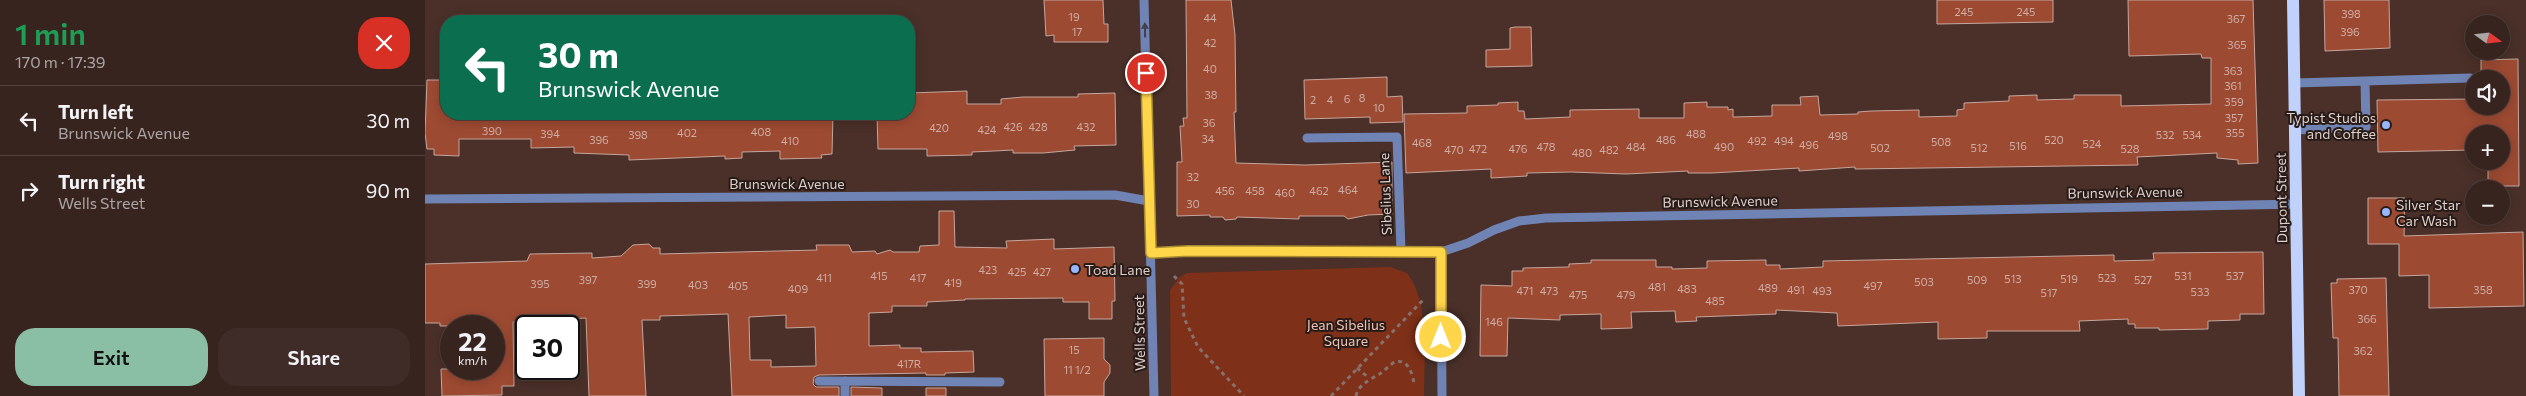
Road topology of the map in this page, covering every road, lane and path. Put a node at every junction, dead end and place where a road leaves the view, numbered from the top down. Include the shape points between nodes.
1 (1145, 0) edge
2 (2293, 0) edge
3 (2465, 78) edge
4 (2365, 81) junction
5 (2294, 83) junction
6 (2295, 130) junction
7 (1307, 138) dead end
8 (425, 199) edge
9 (1149, 201) junction
10 (2296, 204) junction
11 (1401, 251) junction
12 (1441, 252) junction
13 (1151, 253) junction
14 (1174, 276) dead end
15 (1424, 299) dead end
16 (1357, 368) junction
17 (1369, 378) junction
18 (819, 381) dead end
19 (845, 381) junction
20 (999, 382) dead end
21 (1414, 384) dead end
22 (845, 396) edge
23 (1154, 396) edge
24 (1244, 396) edge
25 (1331, 396) edge
26 (1356, 396) edge
27 (1442, 396) edge
28 (2299, 396) edge

9 -> 1 street, Wells Street
2 - 5 main road, Dupont Street
3 - 4 street
4 - 5 street
4 - 6 street via 2366,127
5 - 6 main road, Dupont Street
6 - 10 main road, Dupont Street
7 - 11 street, Sibelius Lane via 1397,137
8 - 9 street, Brunswick Avenue via 1115,195
9 - 13 street, Wells Street
10 - 12 street, Brunswick Avenue via 1546,218 1519,221
10 - 28 main road, Dupont Street
11 - 12 street, Brunswick Avenue
11 - 13 street, Brunswick Avenue
12 - 27 street
13 - 23 street, Wells Street
14 - 24 path via 1182,284 1184,318 1198,347
15 - 16 path
16 - 17 path
16 - 25 path
17 - 21 path via 1395,362 1401,362 1409,367
17 - 26 path
18 - 19 street
19 - 20 street
19 - 22 street

